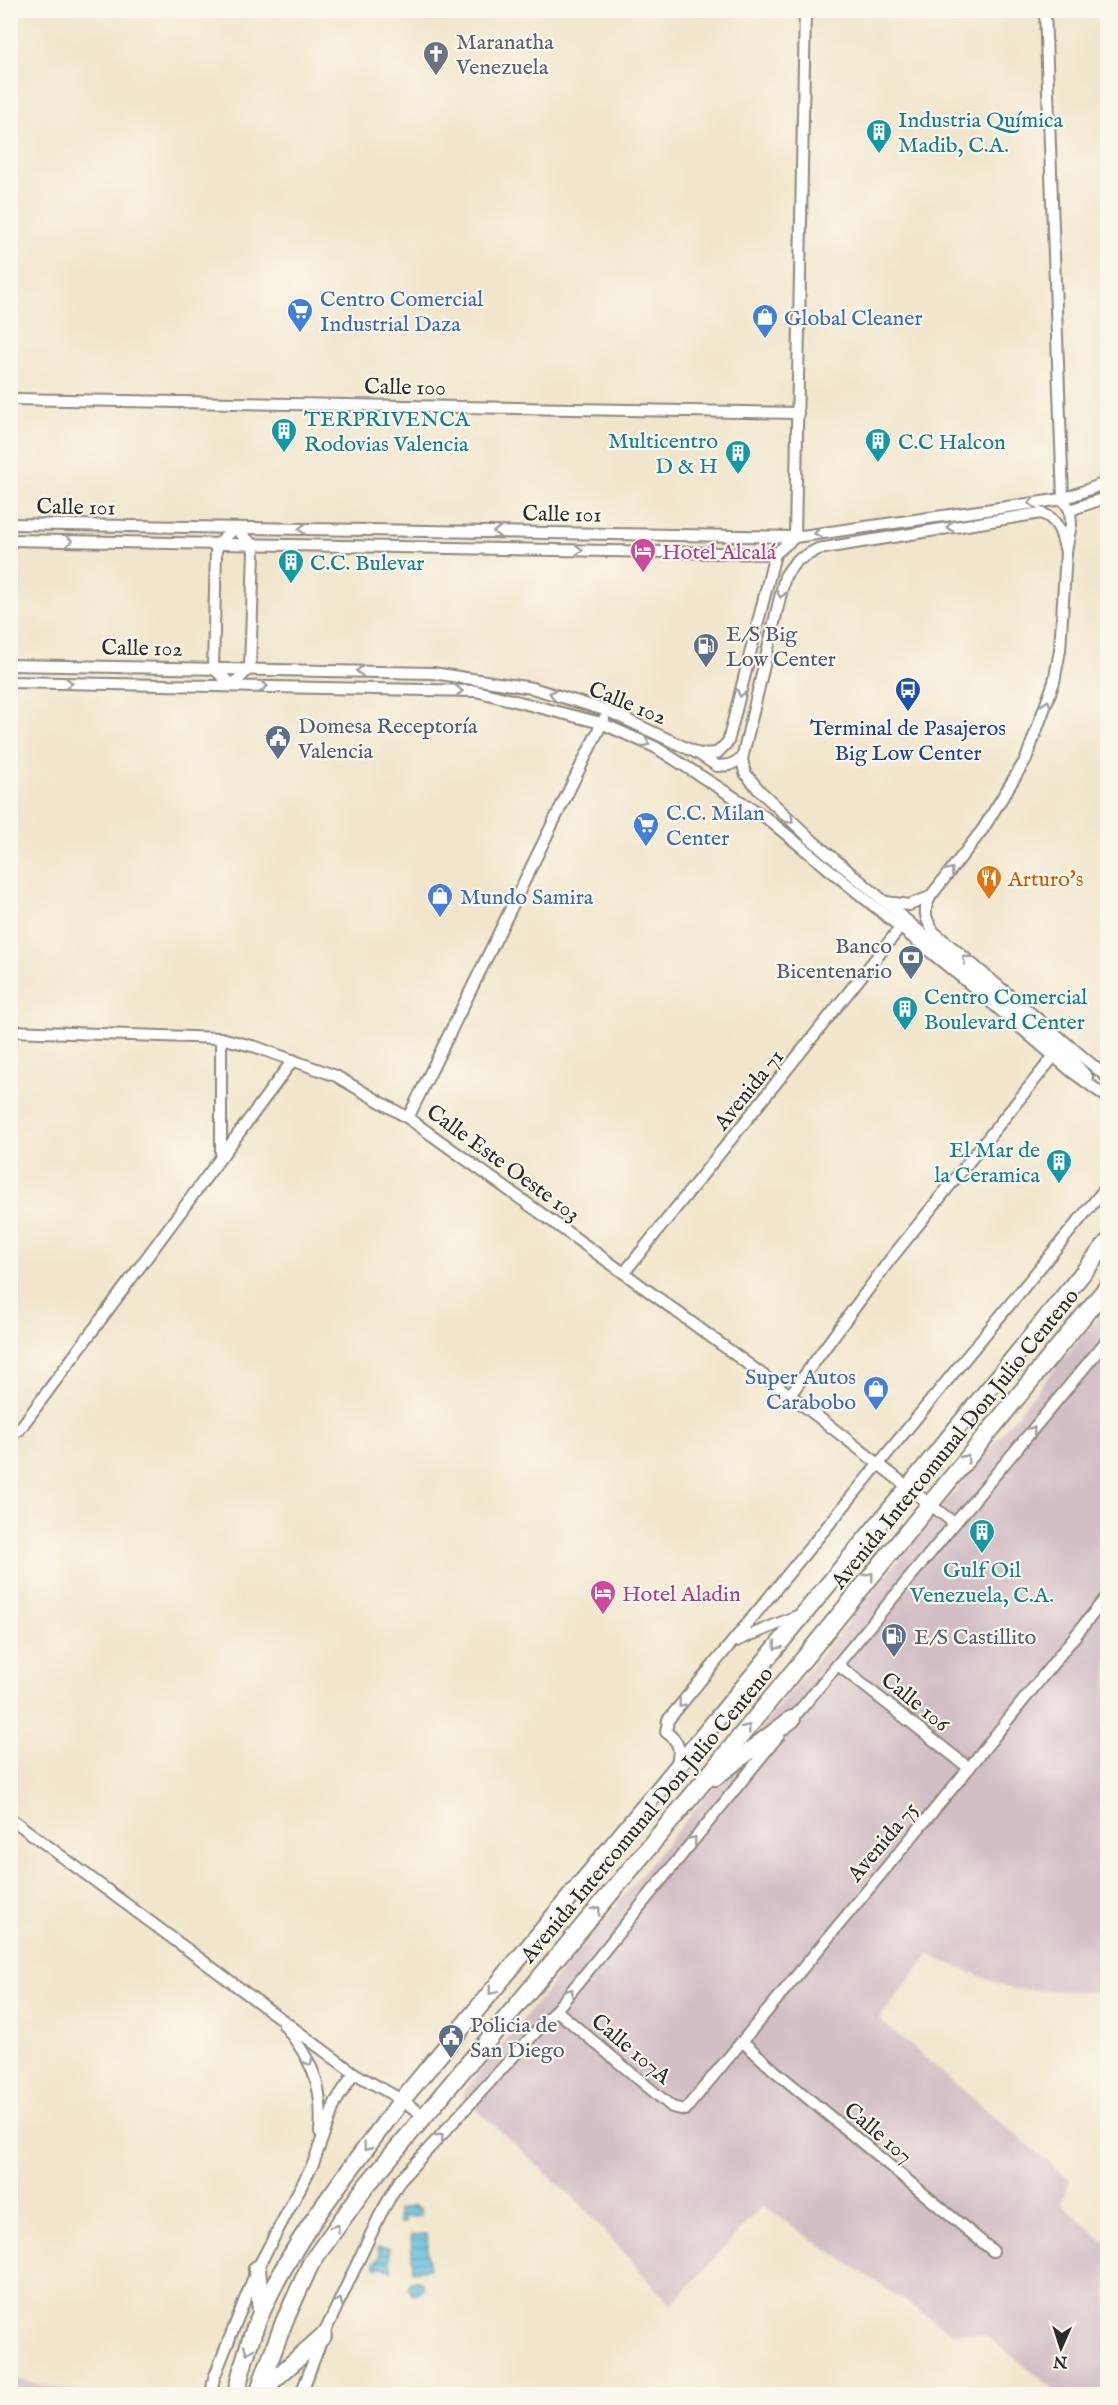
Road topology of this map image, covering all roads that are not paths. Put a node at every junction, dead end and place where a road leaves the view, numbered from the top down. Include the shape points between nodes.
1 (805, 10) edge
2 (1045, 10) edge
3 (10, 399) edge
4 (798, 413) junction
5 (1107, 482) edge
6 (1107, 497) edge
7 (1062, 499) junction
8 (1070, 510) junction
9 (10, 524) edge
10 (235, 528) junction
11 (854, 528) junction
12 (445, 531) junction
13 (689, 535) junction
14 (795, 537) junction
15 (10, 540) edge
16 (219, 543) junction
17 (857, 543) junction
18 (252, 544) junction
19 (446, 547) junction
20 (688, 551) junction
21 (1066, 552) junction
22 (775, 554) junction
23 (757, 625) junction
24 (770, 641) junction
25 (10, 665) edge
26 (213, 668) junction
27 (250, 668) junction
28 (10, 682) edge
29 (232, 685) junction
30 (608, 711) junction
31 (601, 723) junction
32 (699, 754) junction
33 (742, 759) junction
34 (930, 897) junction
35 (885, 902) junction
36 (900, 928) junction
37 (10, 1031) edge
38 (221, 1038) junction
39 (1054, 1056) junction
40 (293, 1059) junction
41 (1107, 1078) edge
42 (1095, 1087) junction
43 (1107, 1098) edge
44 (408, 1118) junction
45 (221, 1154) junction
46 (1107, 1185) edge
47 (1107, 1242) edge
48 (624, 1273) junction
49 (1107, 1286) edge
50 (1107, 1339) edge
51 (790, 1395) junction
52 (10, 1436) edge
53 (878, 1465) junction
54 (908, 1488) junction
55 (929, 1504) junction
56 (954, 1523) junction
57 (1107, 1594) edge
58 (804, 1613) junction
59 (733, 1643) junction
60 (838, 1665) junction
61 (792, 1719) junction
62 (969, 1768) junction
63 (675, 1769) junction
64 (695, 1792) junction
65 (10, 1818) edge
66 (556, 2010) junction
67 (275, 2014) junction
68 (742, 2041) junction
69 (354, 2073) junction
70 (402, 2100) junction
71 (685, 2110) joint
72 (424, 2116) junction
73 (320, 2147) junction
74 (993, 2251) dead end
75 (257, 2269) junction
76 (261, 2311) junction
77 (323, 2336) junction
78 (260, 2393) edge
79 (211, 2394) edge
80 (236, 2394) edge
81 (301, 2394) edge

1 - 4 street
2 - 7 street
3 - 4 street, Calle 100
4 - 14 street
5 - 7 street, Calle 101
6 - 8 street
7 - 8 street
7 -> 11 street, Calle 101
8 - 21 street
9 - 10 street, Calle 101
12 -> 10 street, Calle 101
10 - 16 street
10 - 18 street
11 -> 14 street, Calle 101
11 - 17 street
13 -> 12 street, Calle 101
12 - 19 street
13 - 14 street, Calle 101
13 - 20 street
14 - 22 street
15 -> 16 street, Calle 101
16 - 18 street, Calle 101
16 - 26 street
21 -> 17 street via 1056,524 1041,513
17 -> 24 street via 818,549 796,561 785,576
18 - 19 street, Calle 101
18 - 27 street
19 -> 20 street, Calle 101
20 - 22 street, Calle 101
34 -> 21 street via 1008,792 1041,724 1060,650
22 - 23 street
23 - 24 street
23 -> 32 street via 728,742 717,753
24 - 33 street
25 - 26 street, Calle 102
26 - 27 street, Calle 102
26 - 29 street
27 - 29 street
30 -> 27 street, Calle 102 via 532,688 433,673
28 -> 29 street, Calle 102
29 -> 31 street, Calle 102 via 476,691
30 - 31 street
30 - 32 street, Calle 102
31 -> 36 street, Calle 102 via 655,747 765,817
31 - 44 street
32 - 33 street, Calle 102 via 717,766
33 -> 35 street, Calle 102 via 745,773 759,790
34 - 35 street via 909,905
41 -> 34 street via 934,932 926,920 925,908
35 - 42 street, Calle 102 via 1075,1063
36 - 39 street, Calle 102
36 - 48 street, Avenida 71
37 - 38 street, Calle Este Oeste 103
38 - 40 street, Calle Este Oeste 103
38 - 45 street
39 - 42 street, Calle 102
39 - 51 street via 889,1261
40 - 44 street, Calle Este Oeste 103 via 336,1076
40 - 45 street
42 - 43 street, Calle 102
44 - 48 street, Calle Este Oeste 103
45 - 52 street via 19,1430
46 - 53 street, Avenida Intercomunal Don Julio Centeno
47 - 54 main road, Avenida Intercomunal Don Julio Centeno
48 - 51 street, Calle Este Oeste 103
55 -> 49 main road, Avenida Intercomunal Don Julio Centeno
56 -> 50 street
51 - 53 street, Calle Este Oeste 103
53 - 54 street, Calle Este Oeste 103
53 - 59 street, Avenida Intercomunal Don Julio Centeno
54 - 55 street, Calle Este Oeste 103
54 - 58 main road, Avenida Intercomunal Don Julio Centeno
55 - 56 street, Calle Este Oeste 103
64 -> 55 main road, Avenida Intercomunal Don Julio Centeno
56 - 60 street
57 - 62 street, Avenida 75
58 - 59 street
58 -> 63 main road, Avenida Intercomunal Don Julio Centeno
59 -> 63 street, Avenida Intercomunal Don Julio Centeno via 666,1725 666,1732 680,1746
60 - 61 street
60 - 62 street, Calle 106
61 - 64 main road
66 -> 61 street
62 - 68 street, Avenida 75
63 -> 70 main road, Avenida Intercomunal Don Julio Centeno
72 -> 64 main road, Avenida Intercomunal Don Julio Centeno
65 - 67 street
66 - 71 street, Calle 107A via 672,2107
77 -> 66 street via 400,2180
67 - 69 street
67 -> 73 street via 313,2069 320,2092
68 - 71 street, Avenida 75
68 - 74 street, Calle 107
69 - 70 street
69 - 73 street via 335,2103
70 - 72 street
70 -> 76 main road, Avenida Intercomunal Don Julio Centeno via 290,2257
78 -> 72 main road, Avenida Intercomunal Don Julio Centeno via 284,2322 311,2264 366,2186
73 - 75 street
75 - 76 main road
75 - 79 street
76 -> 80 main road, Avenida Intercomunal Don Julio Centeno
77 - 78 main road
77 - 81 street

